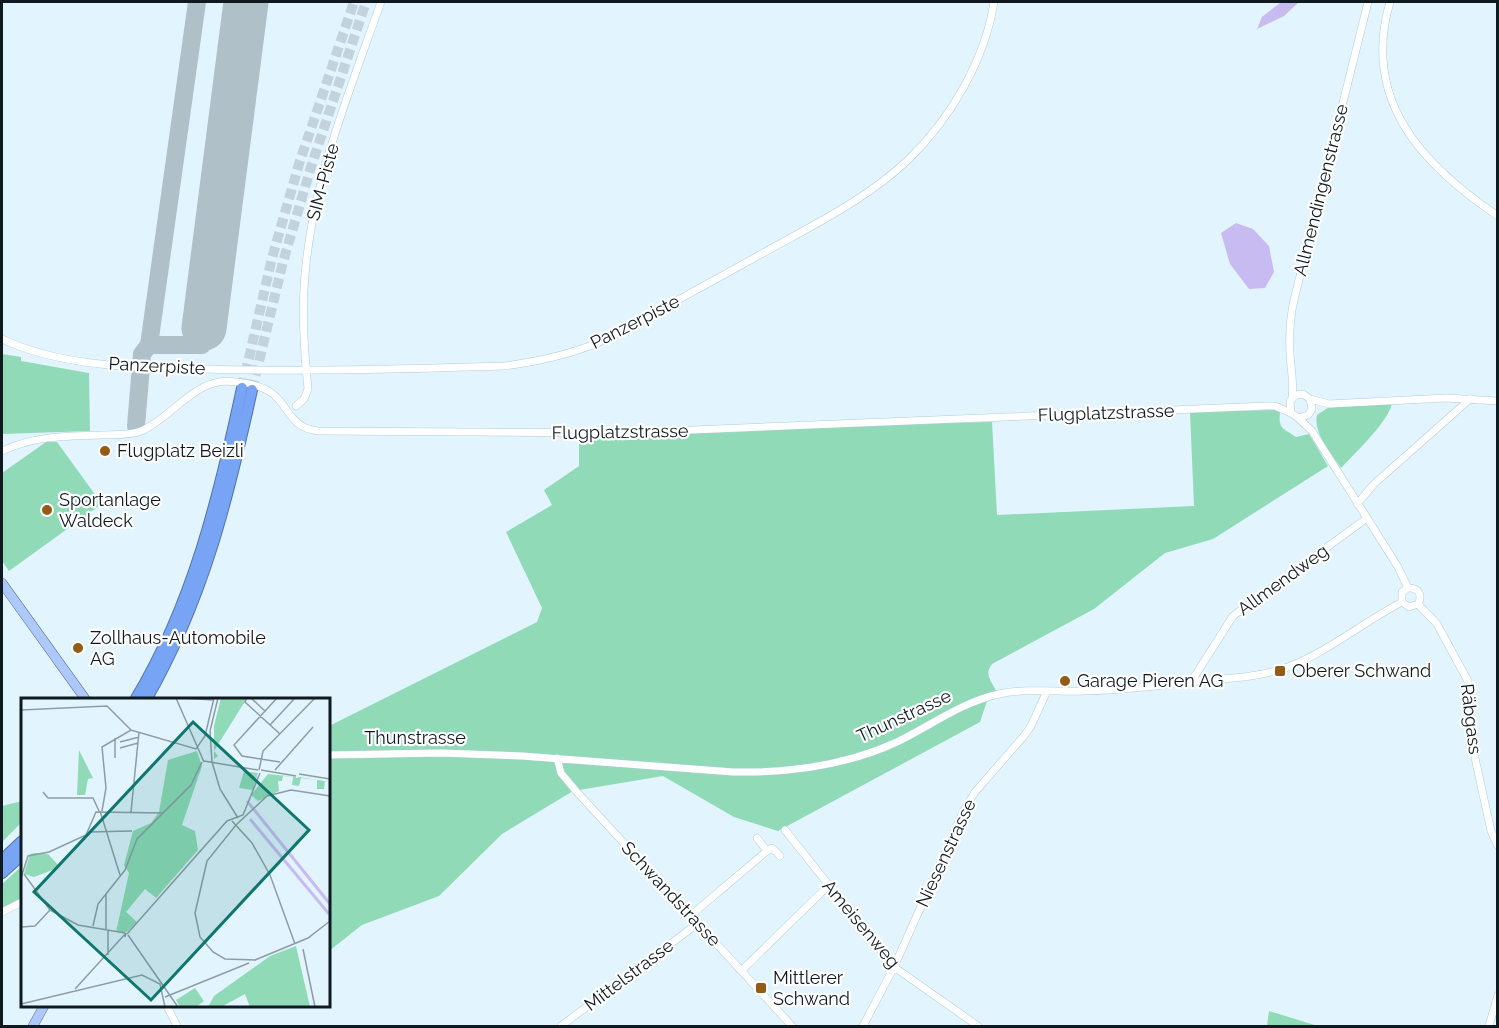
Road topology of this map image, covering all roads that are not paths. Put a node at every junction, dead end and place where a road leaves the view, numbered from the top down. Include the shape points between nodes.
1 (381, 2) edge
2 (994, 2) edge
3 (1368, 2) edge
4 (1390, 2) edge
5 (1497, 216) edge
6 (2, 339) edge
7 (228, 370) junction
8 (305, 370) junction
9 (229, 381) junction
10 (1293, 381) junction
11 (1303, 394) junction
12 (1291, 399) junction
13 (1311, 399) junction
14 (1470, 399) junction
15 (1497, 401) edge
16 (1329, 404) junction
17 (296, 406) dead end
18 (1275, 406) junction
19 (1310, 413) junction
20 (1294, 415) junction
21 (1312, 431) junction
22 (2, 451) edge
23 (1358, 504) junction
24 (1367, 518) junction
25 (2, 583) edge
26 (1408, 588) junction
27 (1402, 602) junction
28 (1418, 604) junction
29 (1191, 682) junction
30 (1047, 691) junction
31 (85, 698) edge
32 (136, 698) edge
33 (147, 698) edge
34 (330, 755) edge
35 (557, 758) junction
36 (785, 830) dead end
37 (757, 838) dead end
38 (21, 842) edge
39 (1497, 846) edge
40 (767, 851) junction
41 (21, 856) edge
42 (780, 856) dead end
43 (2, 860) edge
44 (2, 873) edge
45 (825, 888) dead end
46 (21, 902) edge
47 (2, 912) edge
48 (690, 916) junction
49 (697, 924) junction
50 (894, 967) junction
51 (741, 970) junction
52 (1497, 995) edge
53 (43, 1007) edge
54 (168, 1007) edge
55 (33, 1026) edge
56 (177, 1026) edge
57 (561, 1026) edge
58 (792, 1026) edge
59 (863, 1026) edge
60 (978, 1026) edge
61 (1489, 1026) edge

1 - 8 street, SIM-Piste via 344,108 314,213 304,287
2 - 8 street, Panzerpiste via 978,54 956,99 923,144 891,175 829,216 617,334 578,350 504,366
3 - 10 street, Allmendingenstrasse via 1294,300 1290,330
4 - 5 street via 1384,28 1383,65 1398,115 1438,170
6 - 7 street, Panzerpiste via 47,354 92,362
7 - 8 street, Panzerpiste
7 - 9 street
8 - 17 street, SIM-Piste via 306,394
9 - 18 street, Flugplatzstrasse via 266,389 297,423 319,431 633,433
9 - 22 street, Flugplatzstrasse via 203,387 141,431 39,438
10 - 11 street
10 - 12 street, Allmendingenstrasse
11 - 12 street
11 - 13 street
12 - 18 street, Flugplatzstrasse
12 - 20 street via 1289,407
13 - 16 street
13 - 19 street
14 - 15 street
14 - 16 street
14 - 23 street via 1378,480
16 - 19 street
18 - 20 street, Flugplatzstrasse
19 - 20 street via 1305,417
19 - 21 street
20 - 21 street
21 - 23 street
23 - 24 street
24 - 26 street
24 - 29 street, Allmendweg via 1230,619
25 - 31 main road
26 - 27 street via 1402,592
26 - 28 street via 1419,592
27 - 28 street via 1410,607
27 - 29 street, Thunstrasse via 1284,669
28 - 39 street, Räbgass via 1437,624 1468,681 1476,758
29 - 30 street, Thunstrasse via 1100,691
30 - 35 street, Thunstrasse via 986,697 891,744 846,760 799,770 733,772
30 - 50 street, Niesenstrasse via 1031,726 964,810
32 - 33 highway via 168,638 194,574 247,389 229,491 203,578 173,651
34 - 35 street, Thunstrasse via 441,753
35 - 48 street, Schwandstrasse via 564,778
36 - 50 street, Ameisenweg
37 - 40 street
38 - 43 highway
40 - 42 street via 772,848
40 - 48 street
41 - 44 highway
45 - 51 street
46 - 47 street
48 - 49 street, Schwandstrasse
49 - 51 street, Schwandstrasse
49 - 57 street, Mittelstrasse
50 - 59 street, Niesenstrasse
50 - 60 street, Ameisenweg
51 - 58 street, Schwandstrasse
52 - 61 street
53 - 55 main road
54 - 56 street

